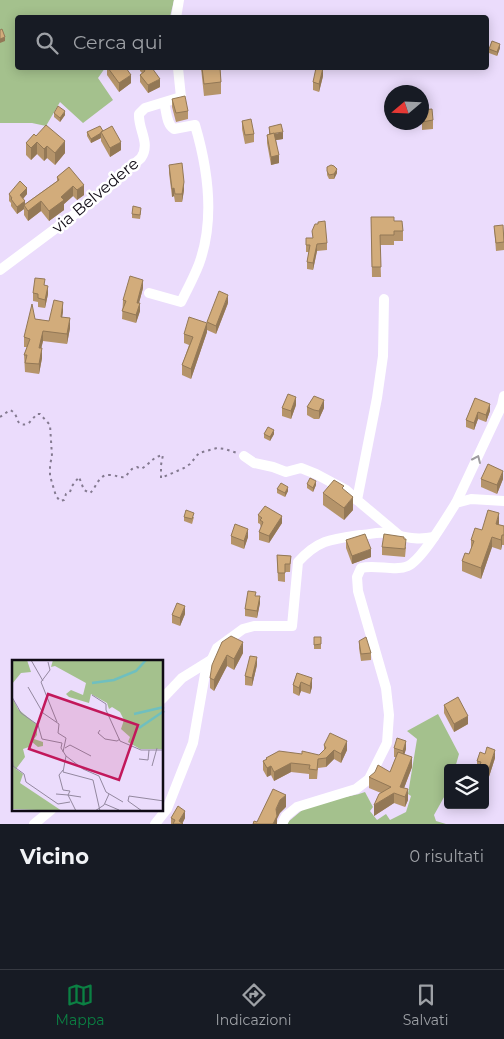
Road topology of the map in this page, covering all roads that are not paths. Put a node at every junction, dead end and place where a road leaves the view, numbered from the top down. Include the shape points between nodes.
1 (179, 0) edge
2 (176, 15) edge
3 (178, 70) edge
4 (164, 103) junction
5 (0, 270) edge
6 (148, 294) dead end
7 (384, 299) dead end
8 (504, 396) edge
9 (244, 456) road end
10 (357, 500) junction
11 (504, 501) edge
12 (456, 503) junction
13 (400, 537) junction
14 (434, 537) junction
15 (212, 660) junction
16 (164, 697) edge
17 (49, 812) edge
18 (34, 824) edge
19 (155, 824) edge
20 (282, 824) edge

1 - 2 street
3 - 4 street, via Belvedere via 181,97
4 - 5 street, via Belvedere via 145,108 139,114 146,146 141,158 95,199
4 - 6 street via 171,128 195,124 202,149 208,226 199,263 181,302
7 - 10 street via 383,356
12 -> 8 street
9 - 10 street via 254,463 286,472 301,468 346,490
10 - 13 street
11 - 12 street via 471,499
12 - 14 street
13 - 14 street via 419,540
13 - 15 street via 382,533 328,540 314,547 298,562 292,626 242,629 217,648
14 - 20 street via 408,566 392,569 371,565 361,568 357,577 358,591 386,688 389,715 387,743 369,779 356,789 296,807
15 - 16 street via 182,678
15 - 19 street via 205,674 193,743 167,809
17 - 18 street

